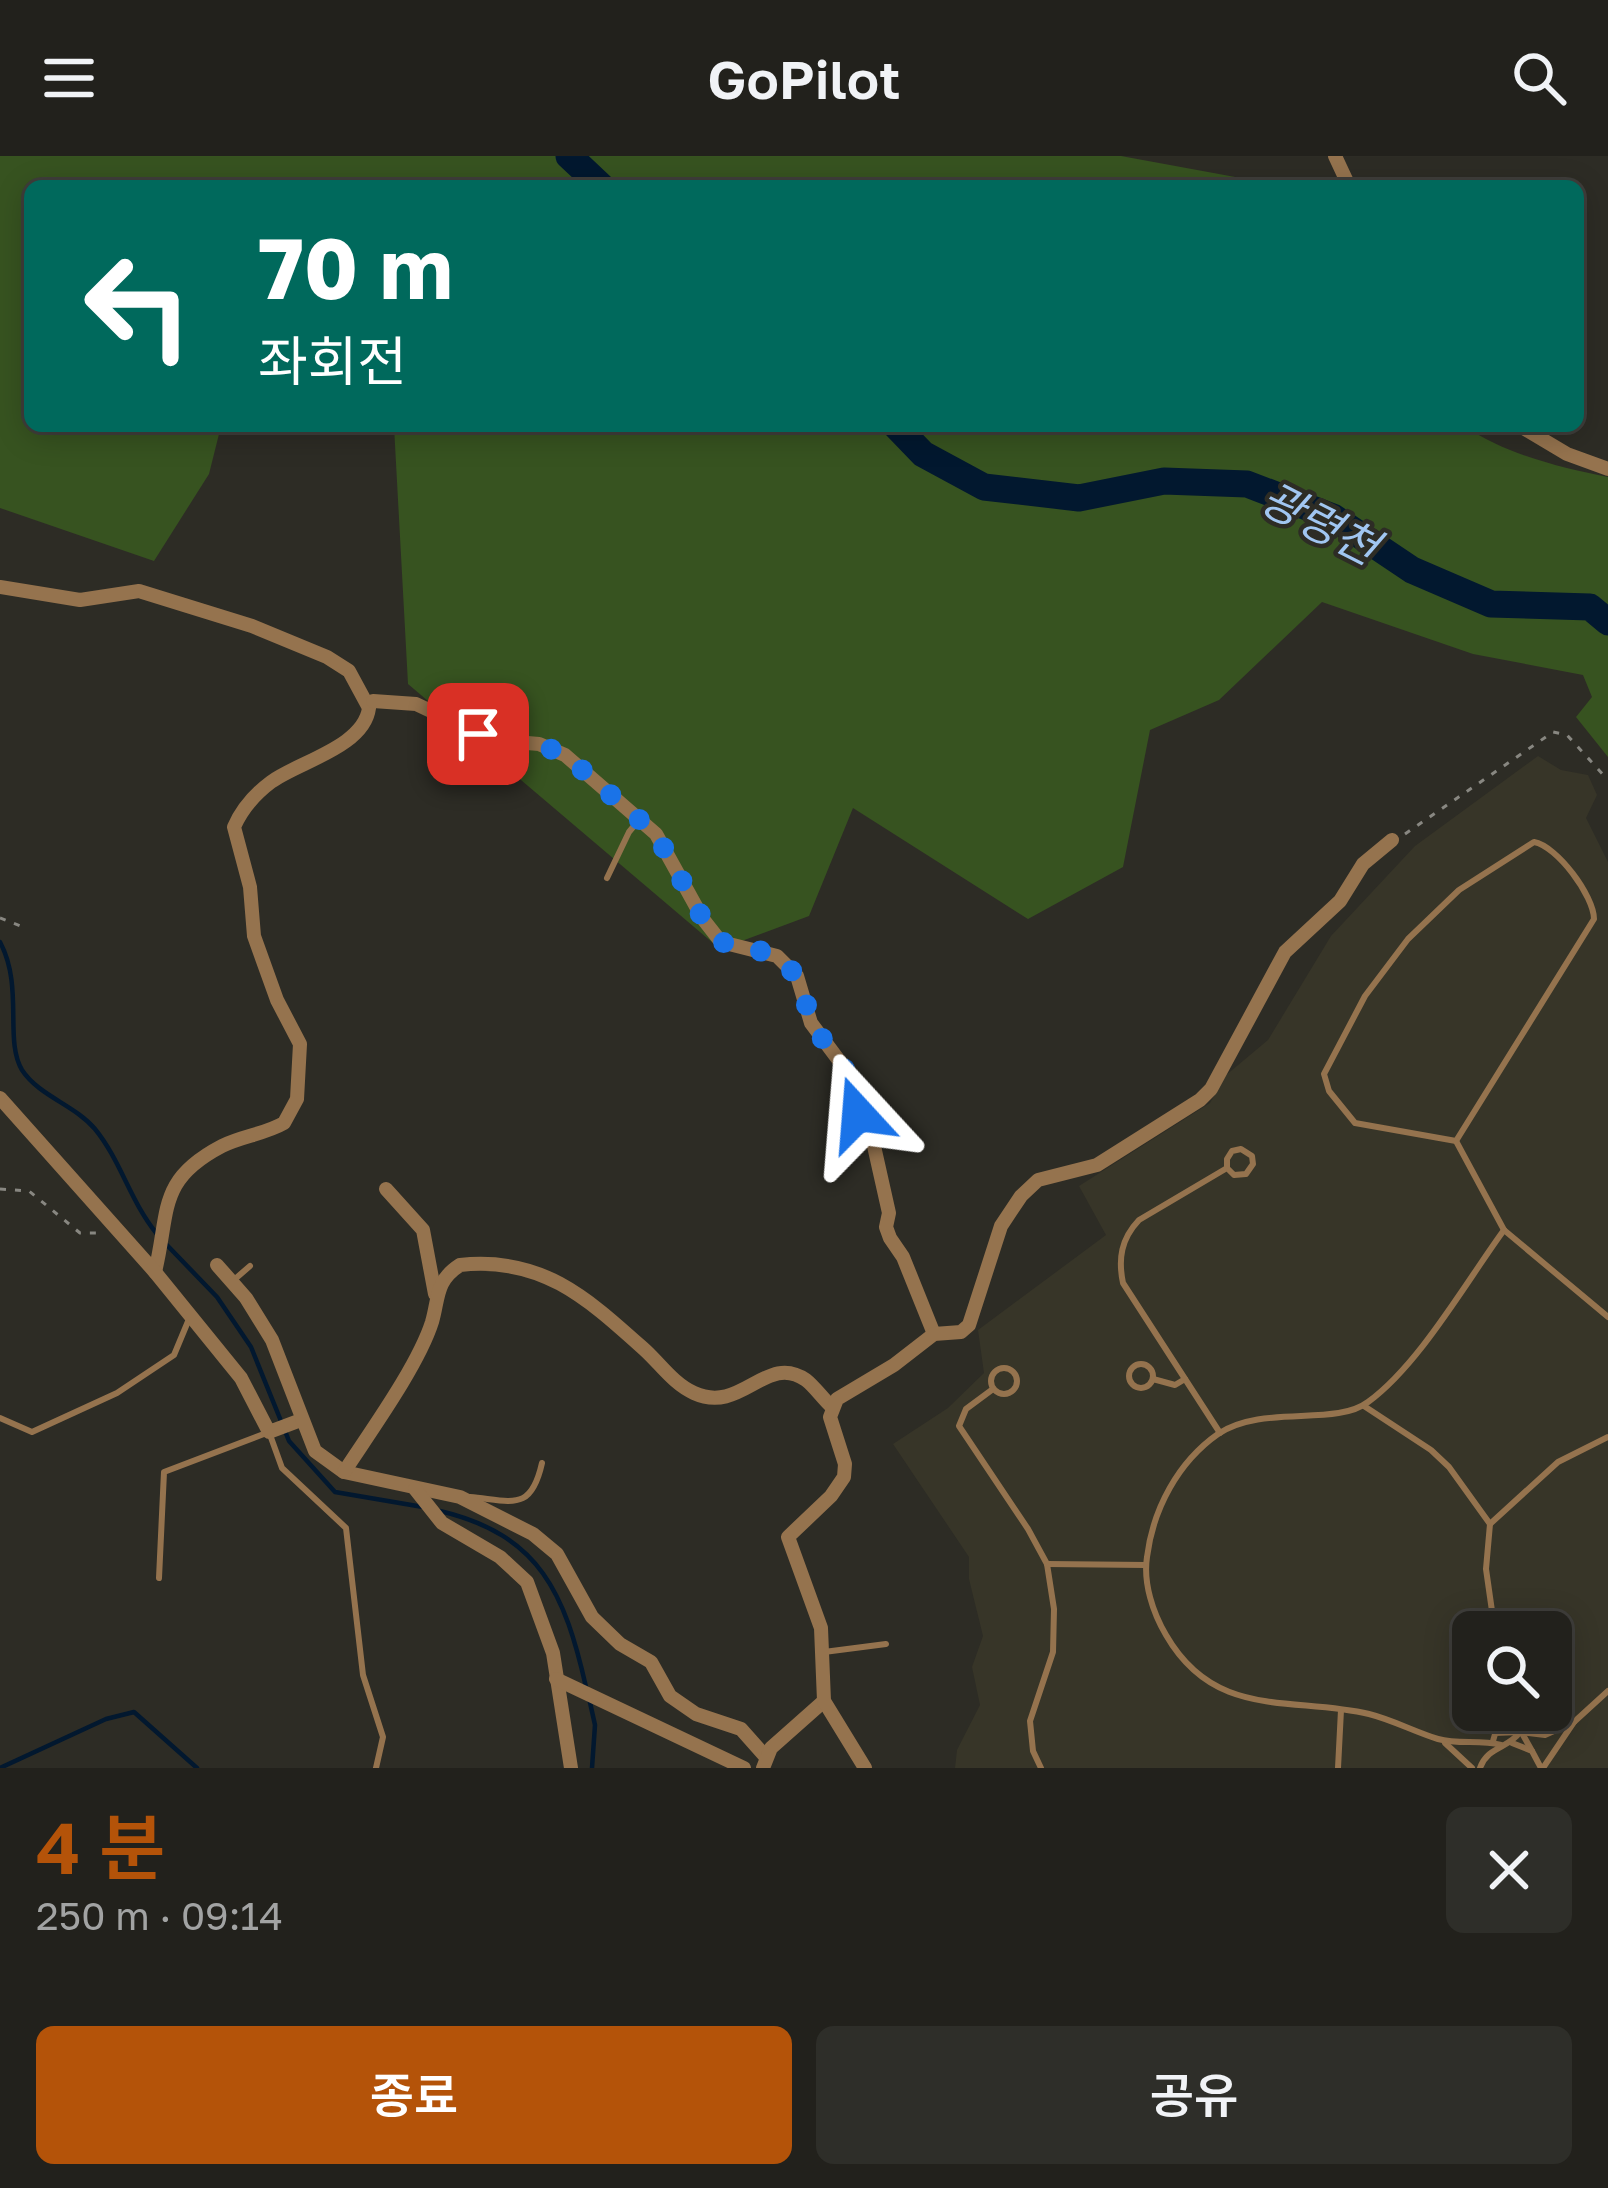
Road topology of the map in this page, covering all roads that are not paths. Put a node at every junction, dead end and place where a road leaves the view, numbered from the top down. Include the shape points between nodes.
1 (1530, 432) edge
2 (1608, 469) edge
3 (0, 587) edge
4 (374, 700) dead end
5 (640, 819) junction
6 (1392, 840) road end
7 (608, 878) dead end
8 (0, 1099) edge
9 (1456, 1141) junction
10 (1227, 1168) junction
11 (386, 1190) dead end
12 (1504, 1230) junction
13 (217, 1264) dead end
14 (250, 1266) dead end
15 (155, 1272) junction
16 (232, 1281) junction
17 (435, 1294) junction
18 (190, 1316) junction
19 (1608, 1317) edge
20 (934, 1334) junction
21 (1153, 1379) junction
22 (1185, 1379) junction
23 (994, 1389) junction
24 (1364, 1406) junction
25 (832, 1407) junction
26 (0, 1418) edge
27 (301, 1420) junction
28 (269, 1432) junction
29 (1220, 1432) junction
30 (1608, 1437) edge
31 (542, 1463) dead end
32 (344, 1472) junction
33 (415, 1489) junction
34 (460, 1497) junction
35 (1490, 1524) junction
36 (1046, 1564) junction
37 (1145, 1565) junction
38 (159, 1578) dead end
39 (1492, 1611) edge
40 (886, 1644) dead end
41 (824, 1652) junction
42 (561, 1681) junction
43 (1608, 1691) edge
44 (824, 1701) junction
45 (1341, 1710) junction
46 (1574, 1722) junction
47 (1498, 1731) edge
48 (1520, 1732) junction
49 (1442, 1740) junction
50 (1495, 1742) junction
51 (1512, 1743) junction
52 (1532, 1751) junction
53 (764, 1762) edge
54 (376, 1768) edge
55 (571, 1768) edge
56 (744, 1768) edge
57 (865, 1768) edge
58 (1041, 1768) edge
59 (1337, 1768) edge
60 (1476, 1768) edge
61 (1542, 1768) edge

1 - 2 street
3 - 15 street via 80,600 139,591 252,626 349,671 370,708 361,728 263,789 234,827 254,936 300,1044 297,1099 284,1123 225,1144 178,1177
4 - 5 street via 432,709 492,740 550,747
5 - 7 lane
5 - 20 street via 667,849 721,942 777,956 797,976 811,1023 851,1078 874,1147 886,1227
6 - 20 street via 1285,952 1211,1089 1097,1166 1038,1180 1001,1226 969,1325
8 - 15 street
9 - 9 lane via 1594,919 1591,902 1542,843 1526,845 1459,890 1408,939 1326,1066 1325,1083 1355,1123
9 - 12 lane
10 - 10 lane via 1246,1174 1252,1156 1236,1149
10 - 22 lane via 1139,1220 1119,1265
11 - 17 street via 423,1231
12 - 19 lane
12 - 24 lane via 1402,1370
13 - 16 street
14 - 16 lane
15 - 18 street
16 - 27 street via 272,1340
17 - 25 street via 460,1265 547,1275 571,1286 695,1394 723,1400 778,1373 805,1380
17 - 32 street via 430,1328
18 - 26 lane via 174,1355 117,1393 32,1432
18 - 28 street via 241,1378
20 - 25 street
21 - 21 lane via 1143,1364 1128,1375 1137,1388
21 - 22 lane
22 - 29 lane
23 - 23 lane via 1013,1392 1016,1375 997,1370
23 - 36 lane via 966,1409 959,1426
24 - 29 lane via 1266,1416
24 - 35 lane via 1431,1450
25 - 41 street via 844,1477 788,1537
27 - 28 street
27 - 32 street via 315,1451
28 - 38 lane via 164,1472
28 - 54 lane via 282,1468 346,1528 362,1676 383,1737
29 - 37 lane via 1158,1508
30 - 35 lane via 1558,1462
31 - 34 lane via 524,1498
32 - 33 street
33 - 34 street
33 - 42 street via 442,1523 527,1582
34 - 53 street via 546,1543 592,1616 650,1662 670,1696 741,1729
35 - 39 lane
36 - 37 lane
36 - 58 lane via 1052,1652 1030,1721
37 - 45 lane via 1157,1620 1209,1682 1265,1704
40 - 41 lane
41 - 44 street
42 - 55 street
42 - 56 street
43 - 46 lane
44 - 53 street
44 - 57 street
45 - 49 lane
45 - 59 lane
46 - 48 lane via 1545,1735
46 - 61 lane
47 - 50 lane
48 - 50 lane
48 - 51 lane
48 - 52 lane
49 - 50 lane
49 - 60 lane
50 - 51 lane
50 - 60 lane
51 - 52 lane
52 - 61 lane

